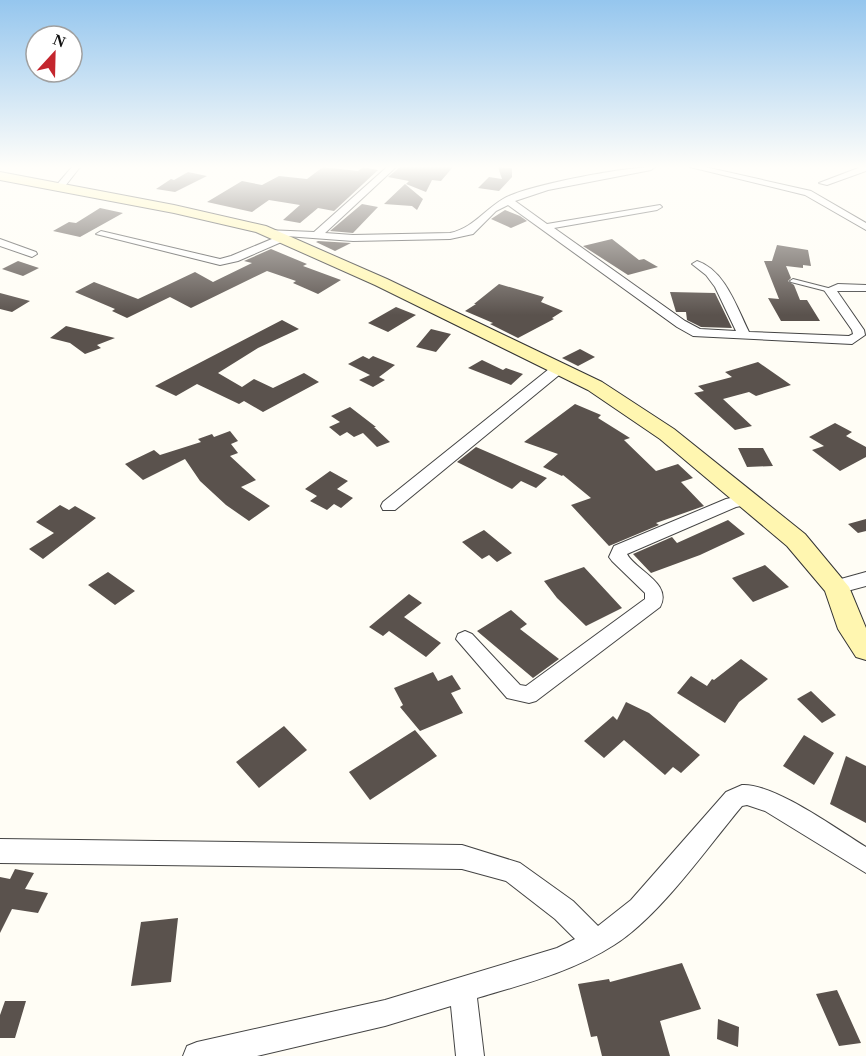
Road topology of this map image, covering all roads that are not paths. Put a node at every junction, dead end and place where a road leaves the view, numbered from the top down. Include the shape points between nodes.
1 (205, 216) edge
2 (338, 216) edge
3 (486, 216) edge
4 (530, 216) edge
5 (605, 216) edge
6 (847, 216) edge
7 (545, 227) junction
8 (866, 227) edge
9 (101, 234) dead end
10 (276, 235) junction
11 (316, 236) junction
12 (0, 242) edge
13 (32, 254) dead end
14 (697, 264) dead end
15 (793, 281) dead end
16 (866, 288) edge
17 (830, 290) junction
18 (745, 336) junction
19 (559, 368) junction
20 (745, 500) junction
21 (389, 506) dead end
22 (866, 579) edge
23 (836, 587) junction
24 (465, 639) dead end
25 (866, 649) edge
26 (0, 851) edge
27 (866, 861) edge
28 (596, 942) junction
29 (463, 990) junction
30 (197, 1056) edge
31 (470, 1056) edge

1 - 10 street
2 - 11 street
3 - 11 street via 470,232 429,238
4 - 7 street
5 - 7 street
6 - 8 street
7 - 18 street via 697,333
9 - 10 street via 220,262 234,259
10 - 11 street
10 - 19 street
12 - 13 street
14 - 18 street via 720,286
15 - 17 lane
16 - 17 street
17 - 18 street via 858,330 856,338
19 - 20 street via 595,386 667,434
19 - 21 street
20 - 23 street via 796,540
20 - 24 street via 620,550 618,557 654,591 654,602 529,695 514,692
22 - 23 street
23 - 25 street via 852,629
26 - 28 street via 462,857 512,871 564,910
27 - 28 street via 784,811 743,795 734,799 640,909
28 - 29 street via 561,960
29 - 30 street via 384,1014
29 - 31 street

